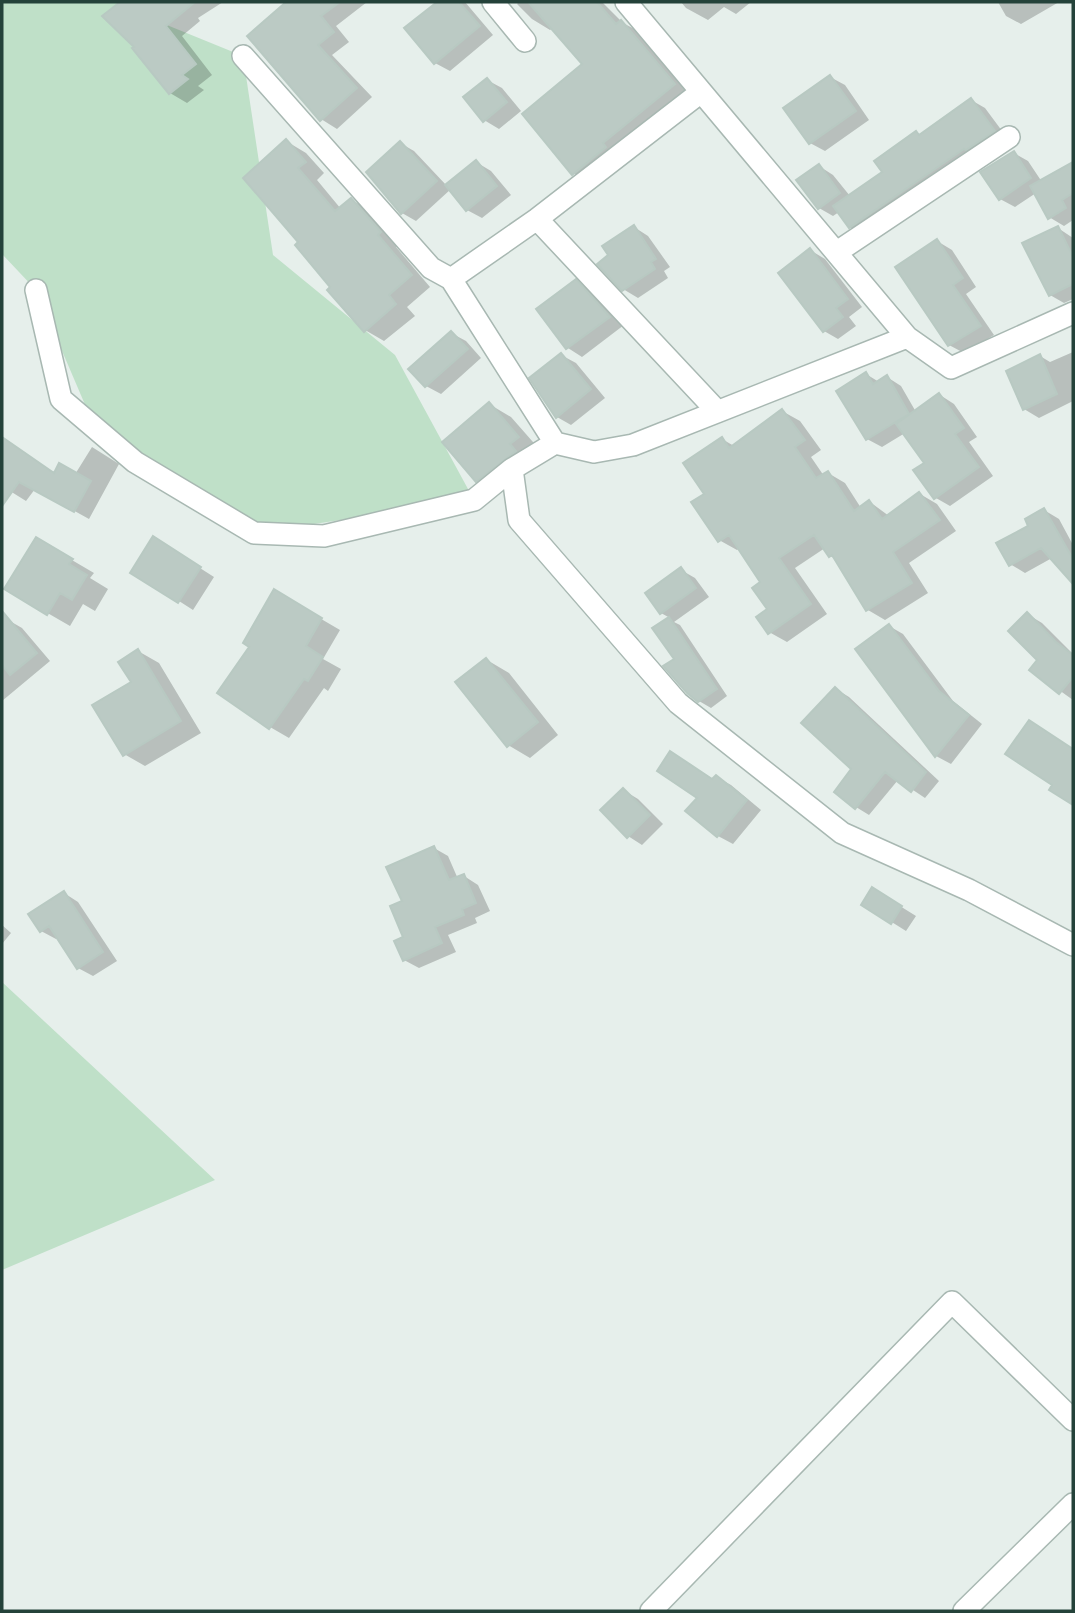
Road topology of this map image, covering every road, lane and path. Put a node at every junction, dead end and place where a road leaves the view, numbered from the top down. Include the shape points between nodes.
1 (493, 2) edge
2 (626, 2) edge
3 (525, 41) dead end
4 (243, 56) dead end
5 (701, 92) junction
6 (1009, 137) dead end
7 (537, 219) junction
8 (837, 252) junction
9 (451, 279) junction
10 (36, 290) dead end
11 (1073, 313) edge
12 (906, 337) junction
13 (717, 411) junction
14 (555, 443) junction
15 (512, 469) junction
16 (1073, 945) edge
17 (1073, 1420) edge
18 (1073, 1504) edge
19 (650, 1611) edge
20 (964, 1611) edge

1 - 3 street
2 - 5 street
4 - 9 street via 431,268
5 - 7 street
5 - 8 street
6 - 8 street
7 - 9 street
7 - 13 street
8 - 12 street
9 - 14 street
10 - 15 street via 61,399 135,462 254,533 324,536 474,500
11 - 12 street via 951,369
12 - 13 street
13 - 14 street via 633,445 594,452
14 - 15 street
15 - 16 street via 519,520 678,703 842,832
17 - 19 street via 952,1302
18 - 20 street

